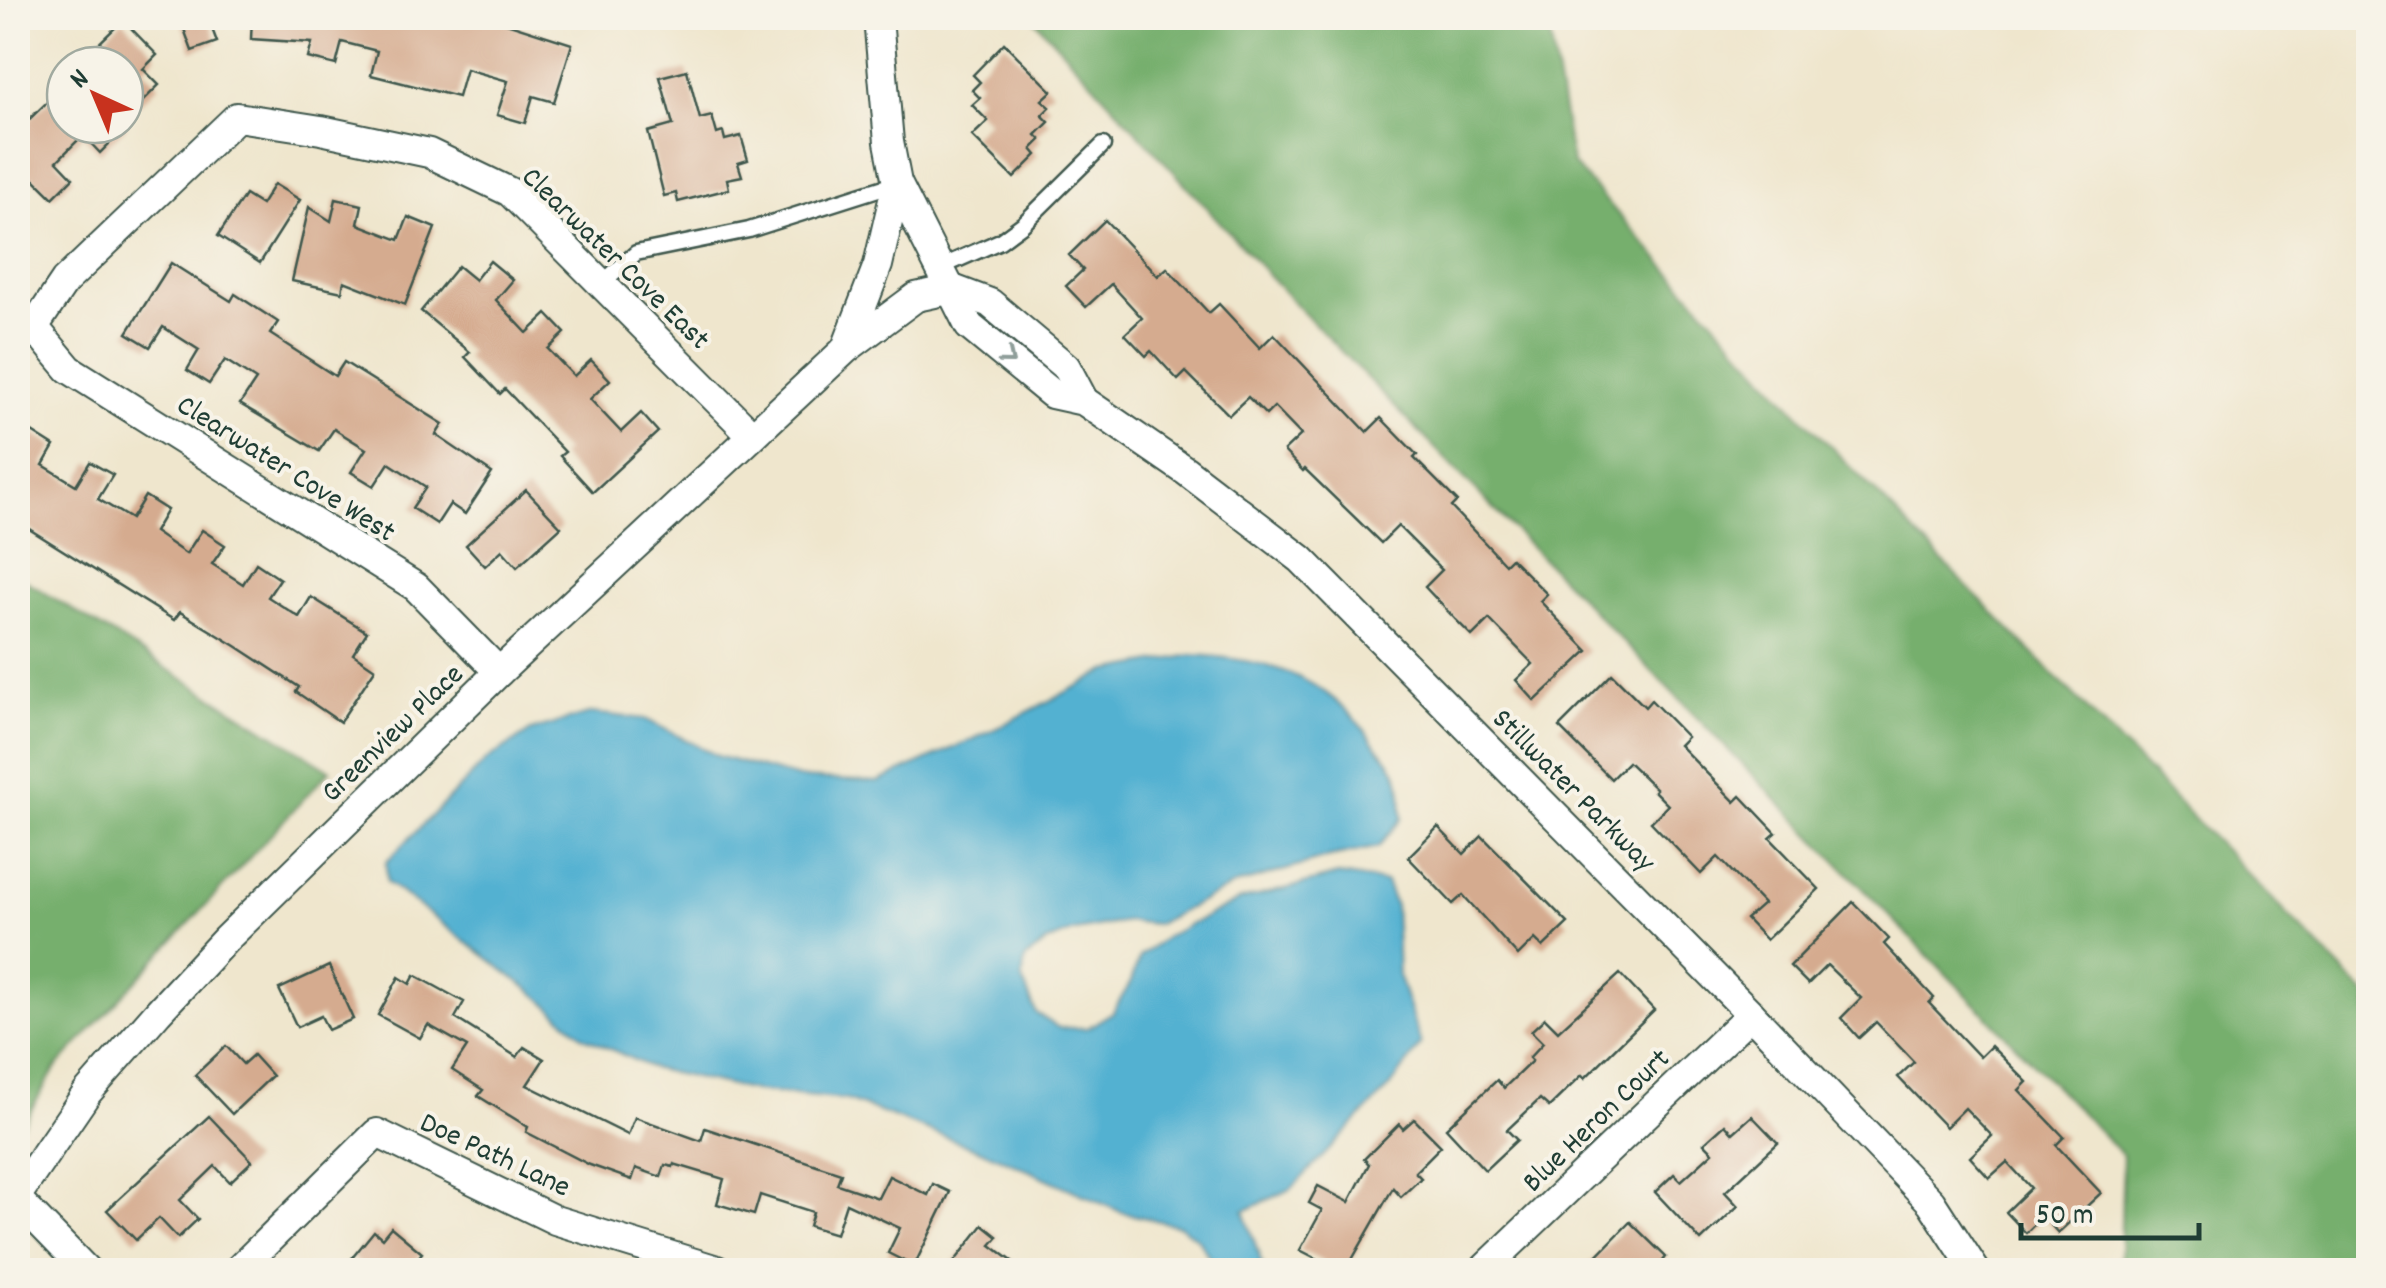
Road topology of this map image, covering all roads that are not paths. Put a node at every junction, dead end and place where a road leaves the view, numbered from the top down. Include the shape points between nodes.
1 (878, 18) edge
2 (1103, 145) dead end
3 (897, 183) junction
4 (947, 278) junction
5 (601, 284) junction
6 (34, 328) joint
7 (846, 349) junction
8 (751, 434) junction
9 (499, 672) junction
10 (1751, 1014) junction
11 (18, 1197) edge
12 (86, 1270) edge
13 (238, 1270) edge
14 (717, 1270) edge
15 (1483, 1270) edge
16 (1974, 1270) edge

1 - 3 street
2 - 4 lane via 1023,224
3 - 4 street
3 - 5 lane via 749,230 636,252
3 - 7 street, Greenview Place via 878,264
4 - 7 street, Greenview Place
4 - 10 street, Stillwater Parkway via 990,303 1066,367 1084,401 1300,559
5 - 6 street, Clearwater Cove East via 510,192 429,153 237,117 65,281
5 - 8 street, Clearwater Cove East
6 - 9 street, Clearwater Cove West via 69,369 416,586
7 - 8 street, Greenview Place
8 - 9 street, Greenview Place
9 - 11 street, Greenview Place via 172,997 87,1093
10 - 15 street, Blue Heron Court
10 - 16 street, Stillwater Parkway via 1931,1202
11 - 12 street
13 - 14 street, Doe Path Lane via 377,1132 556,1220

